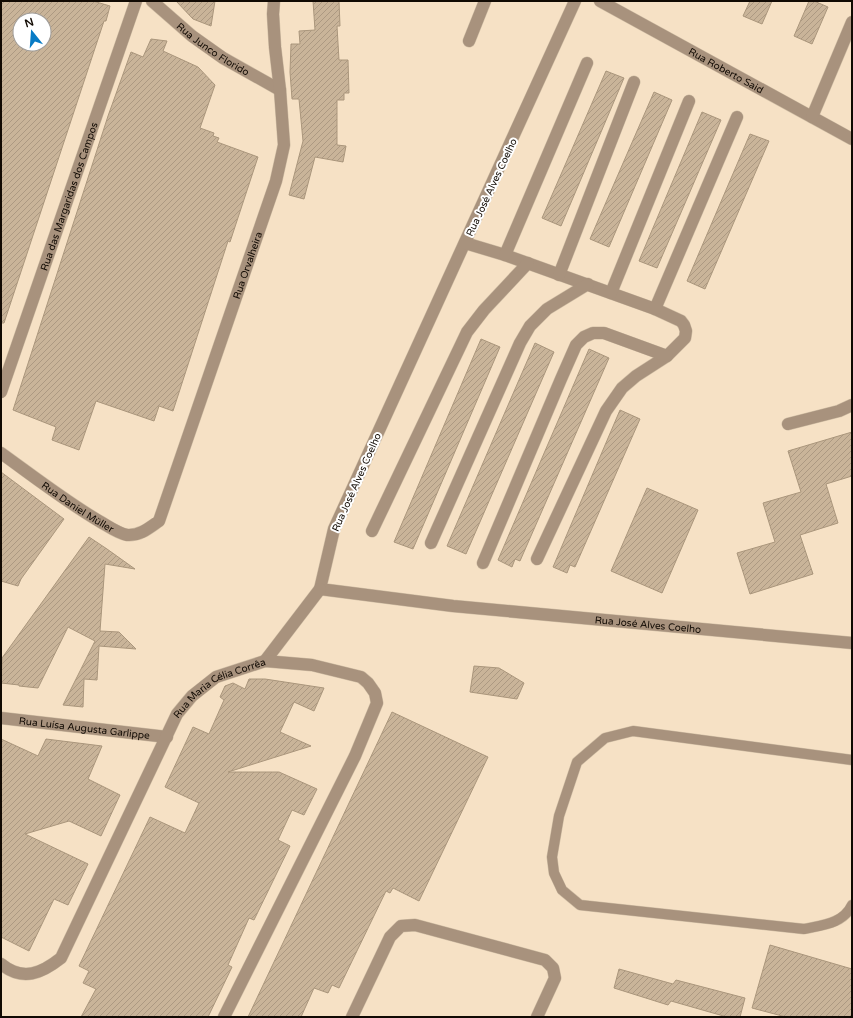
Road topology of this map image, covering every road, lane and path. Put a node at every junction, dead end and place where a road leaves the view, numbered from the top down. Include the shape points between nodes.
1 (136, 1) edge
2 (152, 1) edge
3 (274, 1) edge
4 (485, 1) edge
5 (575, 1) edge
6 (600, 1) edge
7 (852, 22) edge
8 (469, 41) dead end
9 (587, 63) dead end
10 (634, 82) dead end
11 (280, 90) junction
12 (689, 101) dead end
13 (737, 117) dead end
14 (812, 117) junction
15 (852, 139) edge
16 (465, 243) junction
17 (505, 255) junction
18 (528, 263) junction
19 (559, 275) junction
20 (588, 284) junction
21 (611, 293) junction
22 (655, 309) junction
23 (667, 356) junction
24 (1, 392) edge
25 (852, 405) edge
26 (788, 424) dead end
27 (1, 453) edge
28 (160, 521) joint
29 (372, 531) dead end
30 (431, 543) dead end
31 (537, 560) dead end
32 (483, 563) dead end
33 (320, 589) junction
34 (852, 643) edge
35 (265, 660) junction
36 (1, 718) edge
37 (167, 737) junction
38 (852, 760) edge
39 (852, 905) edge
40 (1, 964) edge
41 (224, 1017) edge
42 (352, 1017) edge
43 (536, 1017) edge

1 - 24 street, Rua das Margaridas dos Campos
2 - 11 street, Rua Junco Florido via 192,36 223,58
3 - 11 street, Rua Orvalheira via 275,47
4 - 8 street
5 - 16 street, Rua José Alves Coelho
6 - 14 street, Rua Roberto Said
7 - 14 street
9 - 17 street
10 - 19 street
11 - 28 street, Rua Orvalheira via 284,146 276,181
12 - 21 street
13 - 22 street
14 - 15 street, Rua Roberto Said
16 - 17 street
16 - 33 street, Rua José Alves Coelho via 334,529
17 - 18 street
18 - 19 street
18 - 29 street via 467,332
19 - 20 street
20 - 21 street
20 - 30 street via 547,309 530,326 520,342
21 - 22 street
22 - 23 street via 681,321 686,331 685,338
23 - 31 street via 622,388 606,411
23 - 32 street via 604,333 593,333 576,345
25 - 26 street
27 - 28 street, Rua Daniel Müller via 77,509 119,533 137,534
33 - 34 street, Rua José Alves Coelho via 461,607
33 - 35 street
35 - 37 street, Rua Maria Célia Corrêa via 216,677 192,696 177,714
35 - 41 street, Rua Maria Célia Corrêa via 312,665 361,677 375,693 377,703 355,756
36 - 37 street, Rua Luísa Augusta Garlippe
37 - 40 street, Rua Maria Célia Corrêa via 61,958 35,974 9,971
38 - 39 lane via 633,731 605,738 577,762 559,816 552,857 554,873 562,890 580,905 804,929 832,924 849,912
42 - 43 street via 390,937 401,926 415,925 545,960 553,968 555,978

